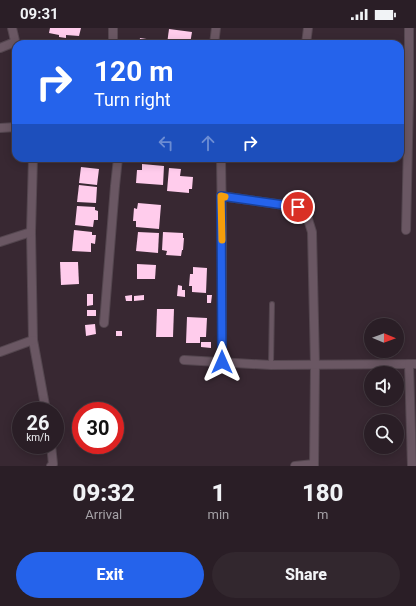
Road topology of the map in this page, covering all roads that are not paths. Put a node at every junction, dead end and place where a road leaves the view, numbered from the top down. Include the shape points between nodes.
1 (12, 28) edge
2 (114, 28) edge
3 (216, 28) edge
4 (308, 28) edge
5 (409, 28) edge
6 (15, 40) edge
7 (113, 40) edge
8 (214, 40) edge
9 (306, 40) edge
10 (12, 45) edge
11 (0, 48) edge
12 (404, 98) edge
13 (409, 98) junction
14 (12, 127) edge
15 (0, 128) edge
16 (33, 162) edge
17 (117, 162) edge
18 (220, 162) edge
19 (221, 196) junction
20 (406, 230) dead end
21 (31, 232) junction
22 (0, 242) edge
23 (272, 304) dead end
24 (104, 323) dead end
25 (33, 340) junction
26 (0, 352) edge
27 (184, 360) dead end
28 (222, 362) junction
29 (412, 364) edge
30 (271, 365) junction
31 (315, 365) junction
32 (44, 402) edge
33 (52, 454) edge
34 (53, 465) edge
35 (314, 465) edge
36 (295, 466) edge
37 (412, 466) edge

1 - 6 street
2 - 7 street
3 - 8 street
4 - 9 street
5 - 13 street
10 - 11 street
12 - 13 street
13 - 20 street
14 - 15 street
16 - 21 street
17 - 24 street
18 - 19 street
19 - 28 street
19 - 31 street via 298,207 307,216 312,232
21 - 22 street
21 - 25 street
23 - 30 lane
25 - 26 street
25 - 32 street
27 - 28 street
28 - 30 street
29 - 31 street
29 - 37 street
30 - 31 street
31 - 35 street
33 - 34 street
35 - 36 street

